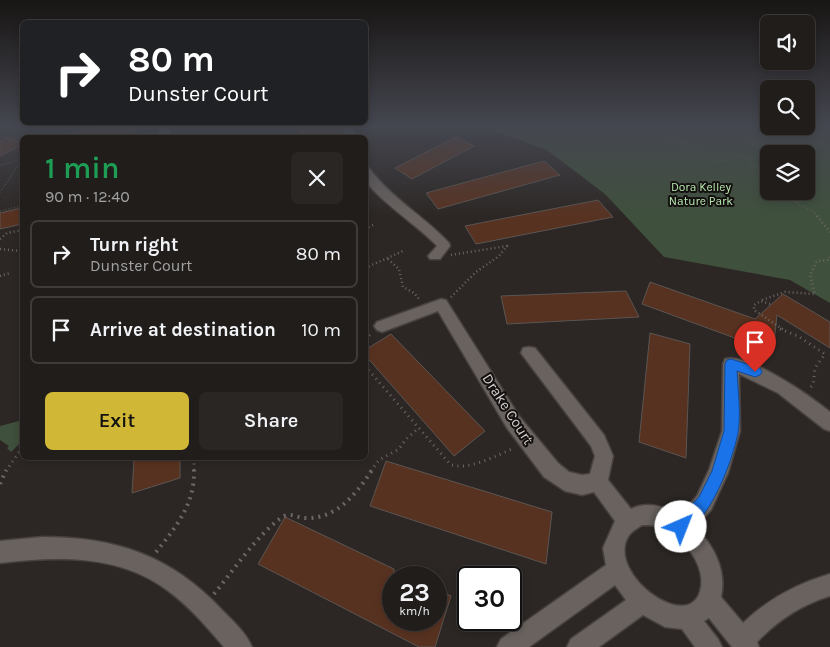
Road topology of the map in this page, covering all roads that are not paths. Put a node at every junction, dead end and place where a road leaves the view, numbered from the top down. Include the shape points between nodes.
1 (368, 174) edge
2 (435, 256) dead end
3 (382, 326) dead end
4 (528, 353) dead end
5 (830, 423) edge
6 (598, 482) junction
7 (627, 520) junction
8 (681, 527) junction
9 (0, 552) edge
10 (618, 570) junction
11 (830, 585) edge
12 (709, 600) junction
13 (641, 604) junction
14 (688, 618) junction
15 (744, 644) edge
16 (240, 647) edge
17 (508, 647) edge
18 (578, 647) edge
19 (710, 647) edge

1 - 2 street via 378,188 433,233 444,246
3 - 6 street, Drake Court via 433,306 513,422 551,470 565,481 582,485
4 - 6 street via 598,441 604,456
5 - 8 street via 800,397 755,372 731,364 731,431 721,465 704,503
6 - 7 street
7 - 8 street via 639,515 652,515
7 - 10 street via 614,542
8 - 12 street via 704,553 711,569
9 - 16 street via 65,548 130,558 164,574 204,607
10 - 13 street
10 - 17 street
11 - 15 street via 790,599 765,618
12 - 14 street via 701,611
12 - 15 street
13 - 14 street via 656,613
13 - 18 street
14 - 19 street

